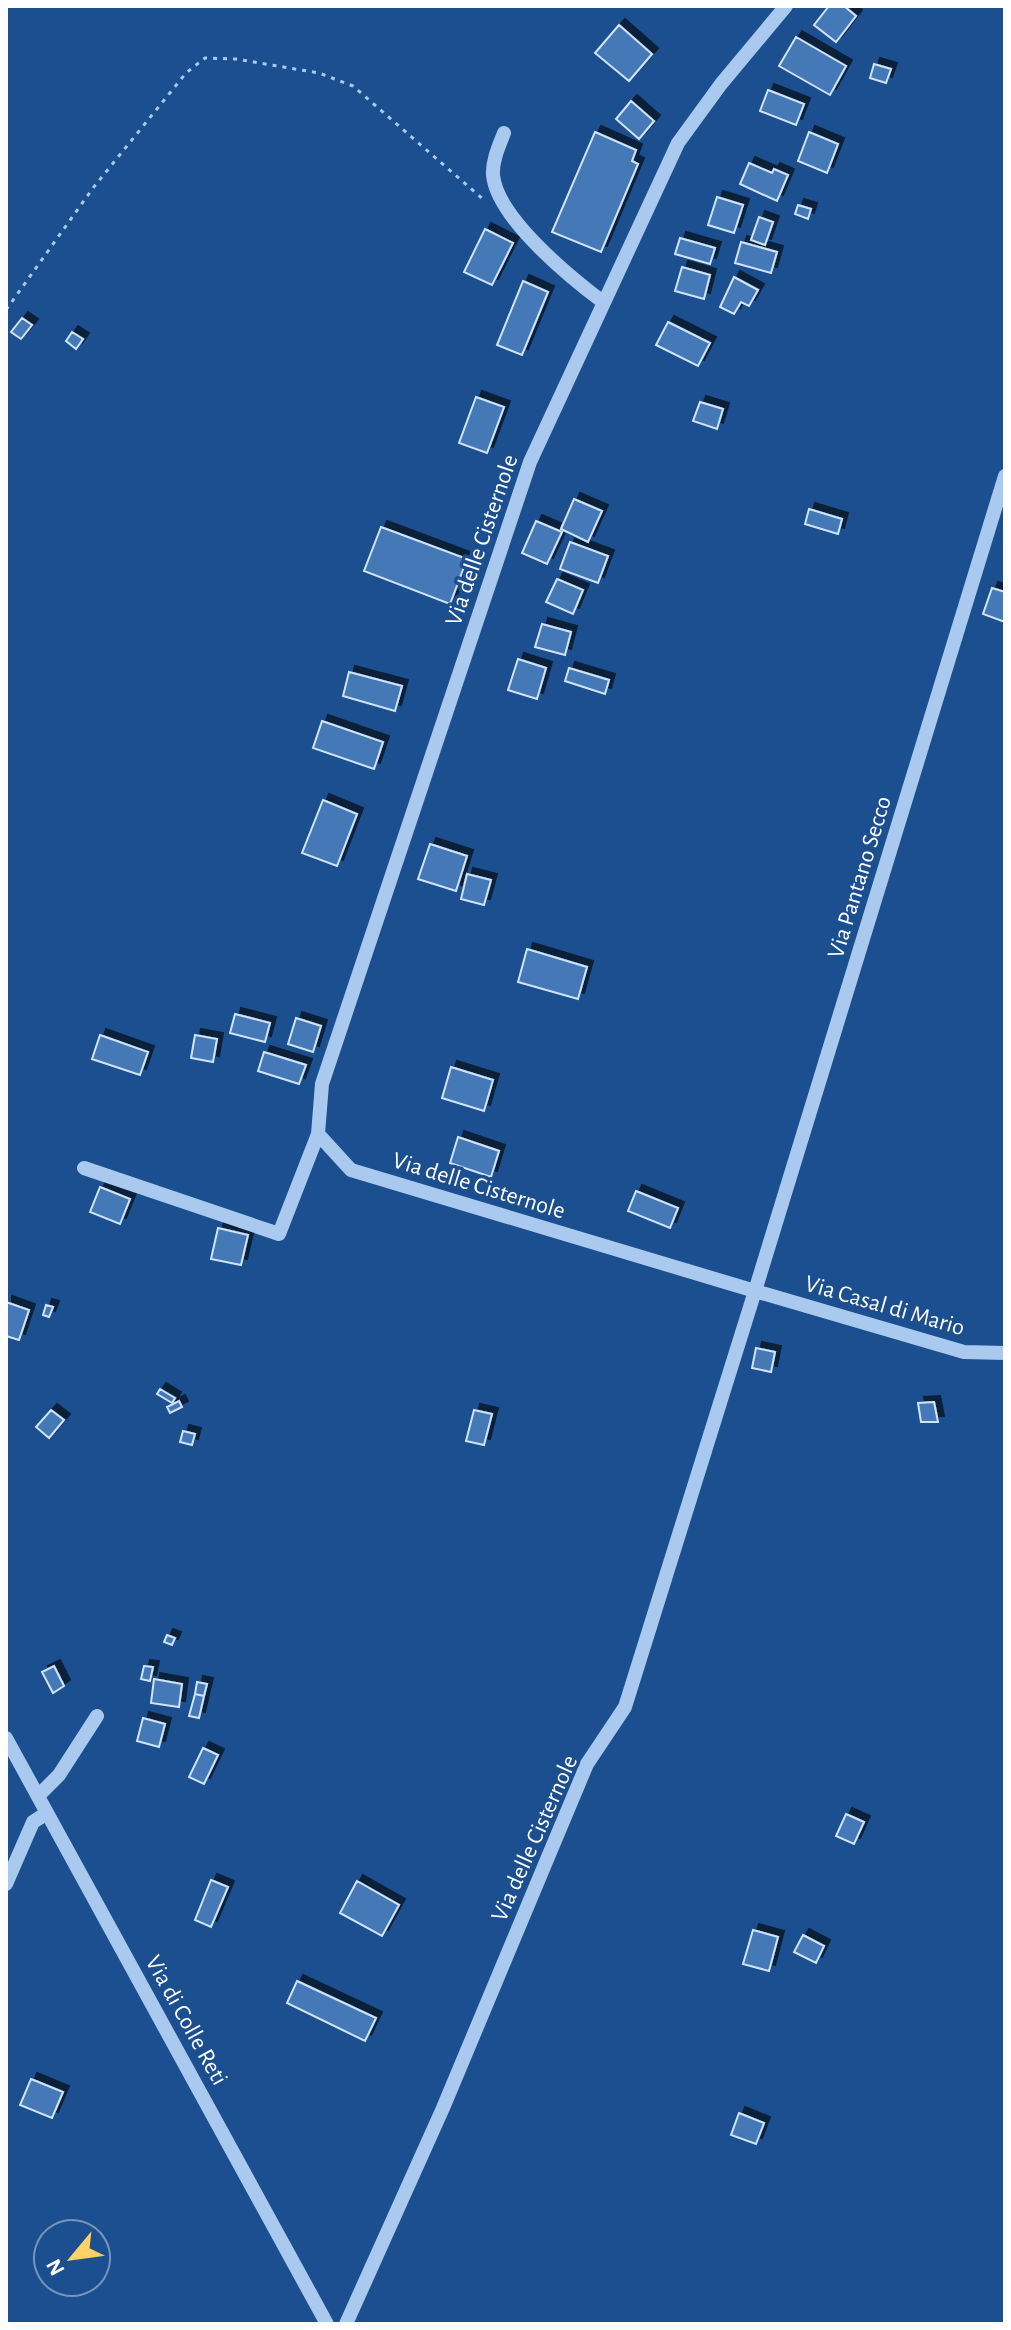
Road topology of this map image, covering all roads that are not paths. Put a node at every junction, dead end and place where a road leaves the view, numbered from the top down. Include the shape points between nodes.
1 (786, 6) edge
2 (504, 133) dead end
3 (603, 302) junction
4 (1005, 476) edge
5 (318, 1134) junction
6 (84, 1168) dead end
7 (755, 1291) junction
8 (1005, 1353) edge
9 (97, 1716) dead end
10 (6, 1738) edge
11 (38, 1796) junction
12 (47, 1813) junction
13 (6, 1884) edge
14 (327, 2324) edge
15 (346, 2324) edge

1 - 3 street, Via delle Cisternole via 678,143
2 - 3 street via 493,174 499,192 533,243
3 - 5 street, Via delle Cisternole via 530,462 322,1084
4 - 7 street, Via Pantano Secco
5 - 6 street via 279,1234
5 - 7 street, Via delle Cisternole via 351,1170
7 - 8 street, Via Casal di Mario via 964,1352
7 - 15 street, Via delle Cisternole via 625,1707 587,1764
9 - 11 street via 59,1775
10 - 11 street, Via di Colle Reti
11 - 12 street, Via di Colle Reti
12 - 13 street via 33,1822
12 - 14 street, Via di Colle Reti

